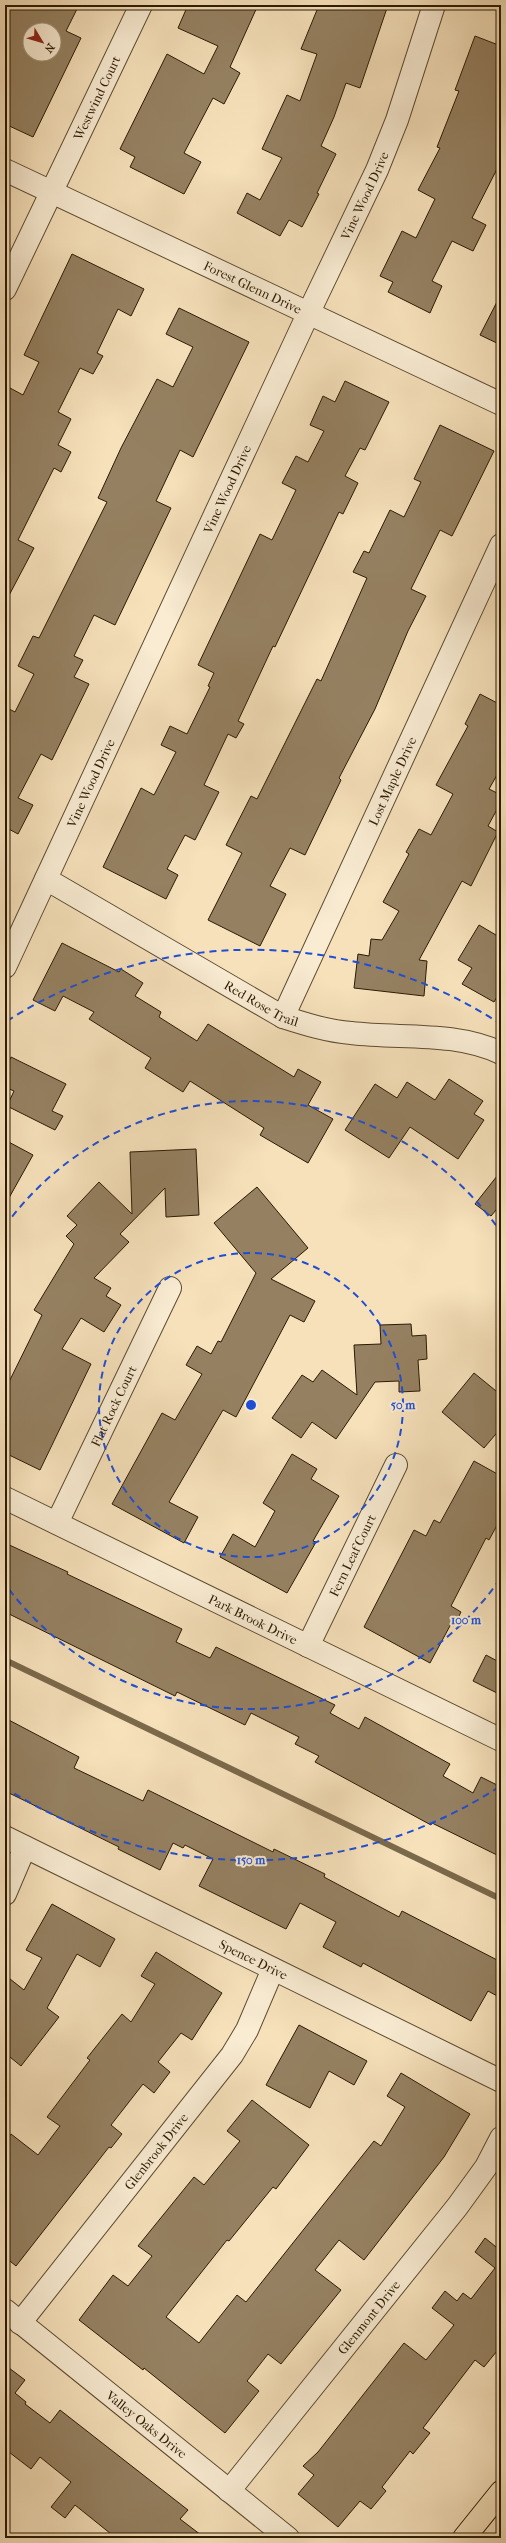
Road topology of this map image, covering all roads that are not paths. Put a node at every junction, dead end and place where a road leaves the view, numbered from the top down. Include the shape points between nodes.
1 (141, 5) edge
2 (434, 5) edge
3 (5, 170) edge
4 (51, 191) junction
5 (5, 289) edge
6 (309, 312) junction
7 (501, 404) edge
8 (501, 544) edge
9 (46, 879) junction
10 (5, 967) edge
11 (283, 1017) junction
12 (501, 1053) edge
13 (170, 1288) dead end
14 (396, 1465) dead end
15 (5, 1498) edge
16 (57, 1523) junction
17 (308, 1646) junction
18 (501, 1740) edge
19 (5, 1837) edge
20 (25, 1847) junction
21 (5, 1894) edge
22 (273, 1969) junction
23 (501, 2082) edge
24 (501, 2138) edge
25 (13, 2317) edge
26 (229, 2491) junction
27 (501, 2492) edge
28 (472, 2535) edge
29 (288, 2538) edge

1 - 4 street, Westwind Court
2 - 6 street, Vine Wood Drive via 397,120 377,170
3 - 4 street, Forest Glenn Drive
4 - 5 street, Westwind Court
4 - 6 street, Forest Glenn Drive
6 - 7 street, Forest Glenn Drive
6 - 9 street, Vine Wood Drive
8 - 11 street, Lost Maple Drive
9 - 10 street, Vine Wood Drive
9 - 11 street, Red Rose Trail
11 - 12 street, Red Rose Trail via 316,1028 351,1033 463,1040
13 - 16 street, Flat Rock Court
14 - 17 street, Fern Leaf Court
15 - 16 street, Park Brook Drive
16 - 17 street, Park Brook Drive
17 - 18 street, Park Brook Drive
19 - 20 street, Spence Drive
20 - 21 street
20 - 22 street, Spence Drive
22 - 23 street, Spence Drive
22 - 25 street, Glenbrook Drive via 247,2030 232,2055
24 - 26 street, Glenmont Drive via 486,2166 457,2206
25 - 26 street, Valley Oaks Drive
26 - 29 street, Valley Oaks Drive
27 - 28 main road

